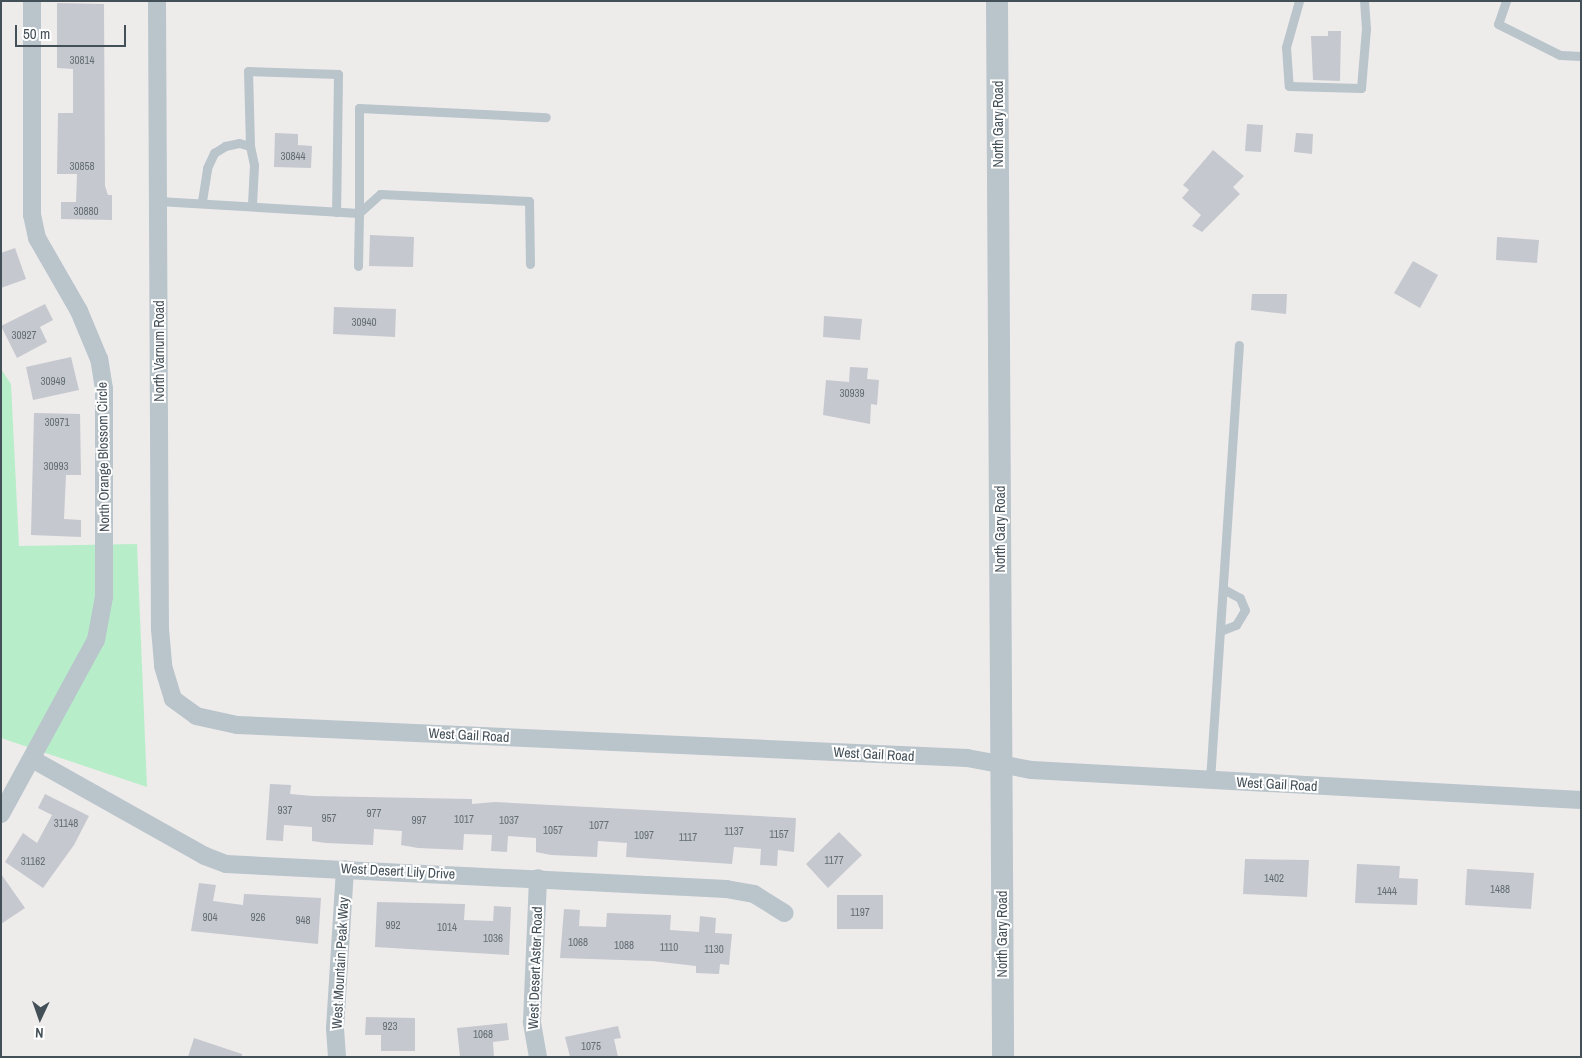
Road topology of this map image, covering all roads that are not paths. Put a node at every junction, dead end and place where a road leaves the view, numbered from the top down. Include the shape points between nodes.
1 (32, 1) edge
2 (157, 1) edge
3 (998, 1) edge
4 (1300, 1) edge
5 (1364, 1) edge
6 (1506, 1) edge
7 (1581, 56) edge
8 (546, 117) dead end
9 (250, 146) junction
10 (158, 201) junction
11 (202, 202) junction
12 (252, 205) junction
13 (336, 212) junction
14 (359, 213) junction
15 (530, 264) dead end
16 (358, 266) dead end
17 (1240, 345) dead end
18 (1223, 589) junction
19 (1220, 631) junction
20 (173, 699) joint
21 (32, 758) junction
22 (1001, 765) junction
23 (1210, 780) junction
24 (1581, 800) edge
25 (1, 814) edge
26 (345, 869) junction
27 (538, 878) junction
28 (785, 913) dead end
29 (338, 1057) edge
30 (538, 1057) edge
31 (1003, 1057) edge

1 - 21 street, North Orange Blossom Circle via 32,215 37,238 79,310 99,360 104,389 102,619 96,640
2 - 10 street, North Varnum Road
3 - 22 street, North Gary Road
4 - 5 lane via 1286,47 1288,86 1361,88 1366,28
6 - 7 lane via 1498,24 1560,55
8 - 14 lane via 359,108
9 - 11 lane via 225,146 214,153 207,168
9 - 12 lane via 254,165
9 - 13 lane via 248,71 338,74
10 - 11 lane
10 - 20 street, North Varnum Road via 160,629 163,666
11 - 12 lane
12 - 13 lane
13 - 14 lane
14 - 15 lane via 380,194 529,201
14 - 16 lane
17 - 18 lane
18 - 19 lane
18 - 19 lane via 1240,598 1245,610 1236,625
19 - 23 lane
20 - 22 street, West Gail Road via 196,716 237,725 967,758
21 - 25 street, North Orange Blossom Circle
21 - 26 street, West Desert Lily Drive via 205,856 226,864
22 - 23 street, West Gail Road
22 - 31 street, North Gary Road
23 - 24 street, West Gail Road
26 - 27 street, West Desert Lily Drive
26 - 29 street, West Mountain Peak Way via 335,1028
27 - 28 street, West Desert Lily Drive via 726,889 754,894
27 - 30 street, West Desert Aster Road via 532,1022

